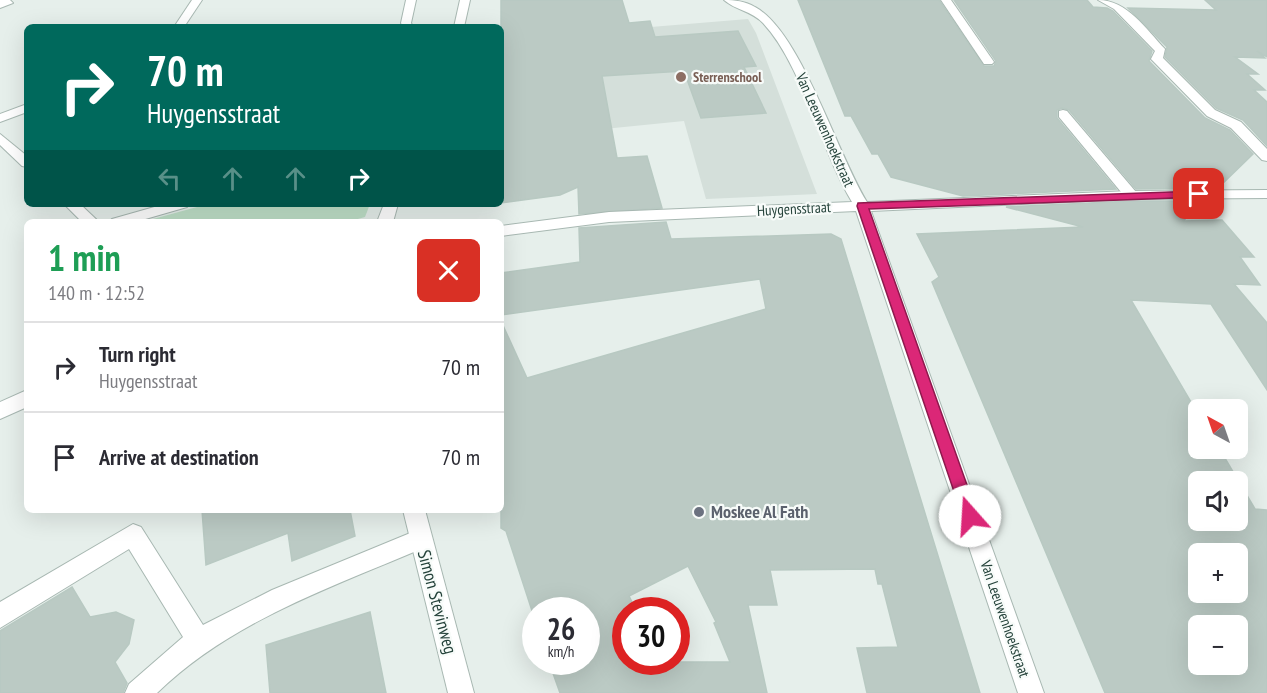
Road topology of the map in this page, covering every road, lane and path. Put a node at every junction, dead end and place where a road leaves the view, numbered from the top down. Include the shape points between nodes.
1 (4, 0) edge
2 (197, 0) edge
3 (411, 0) edge
4 (465, 0) edge
5 (729, 0) edge
6 (946, 0) edge
7 (1103, 0) edge
8 (0, 5) edge
9 (181, 24) edge
10 (406, 24) edge
11 (460, 24) edge
12 (988, 62) dead end
13 (24, 109) edge
14 (1063, 114) dead end
15 (0, 118) edge
16 (0, 138) edge
17 (1267, 157) edge
18 (24, 160) edge
19 (1267, 194) edge
20 (1131, 195) junction
21 (862, 206) junction
22 (74, 207) edge
23 (171, 207) edge
24 (88, 219) edge
25 (128, 219) edge
26 (504, 231) edge
27 (24, 399) edge
28 (0, 411) edge
29 (415, 513) edge
30 (420, 539) junction
31 (0, 616) edge
32 (199, 641) junction
33 (138, 693) edge
34 (461, 693) edge
35 (1031, 693) edge

1 - 8 street via 8,3
2 - 9 street
3 - 10 street
4 - 11 street
5 - 21 street, Van Leeuwenhoekstraat via 752,9 767,21 792,56 846,180
6 - 12 street
7 - 17 street via 1118,7 1161,51 1157,59 1211,113 1236,125
13 - 15 street
14 - 20 street
16 - 18 street
19 - 20 street, Huygensstraat
20 - 21 street, Huygensstraat
21 - 26 street, Huygensstraat via 609,217
21 - 35 street, Van Leeuwenhoekstraat
22 - 24 street
23 - 25 street
27 - 28 street
29 - 30 street, Simon Stevinweg
30 - 32 street via 238,618
30 - 34 street, Simon Stevinweg
31 - 32 street via 133,534
32 - 33 street

